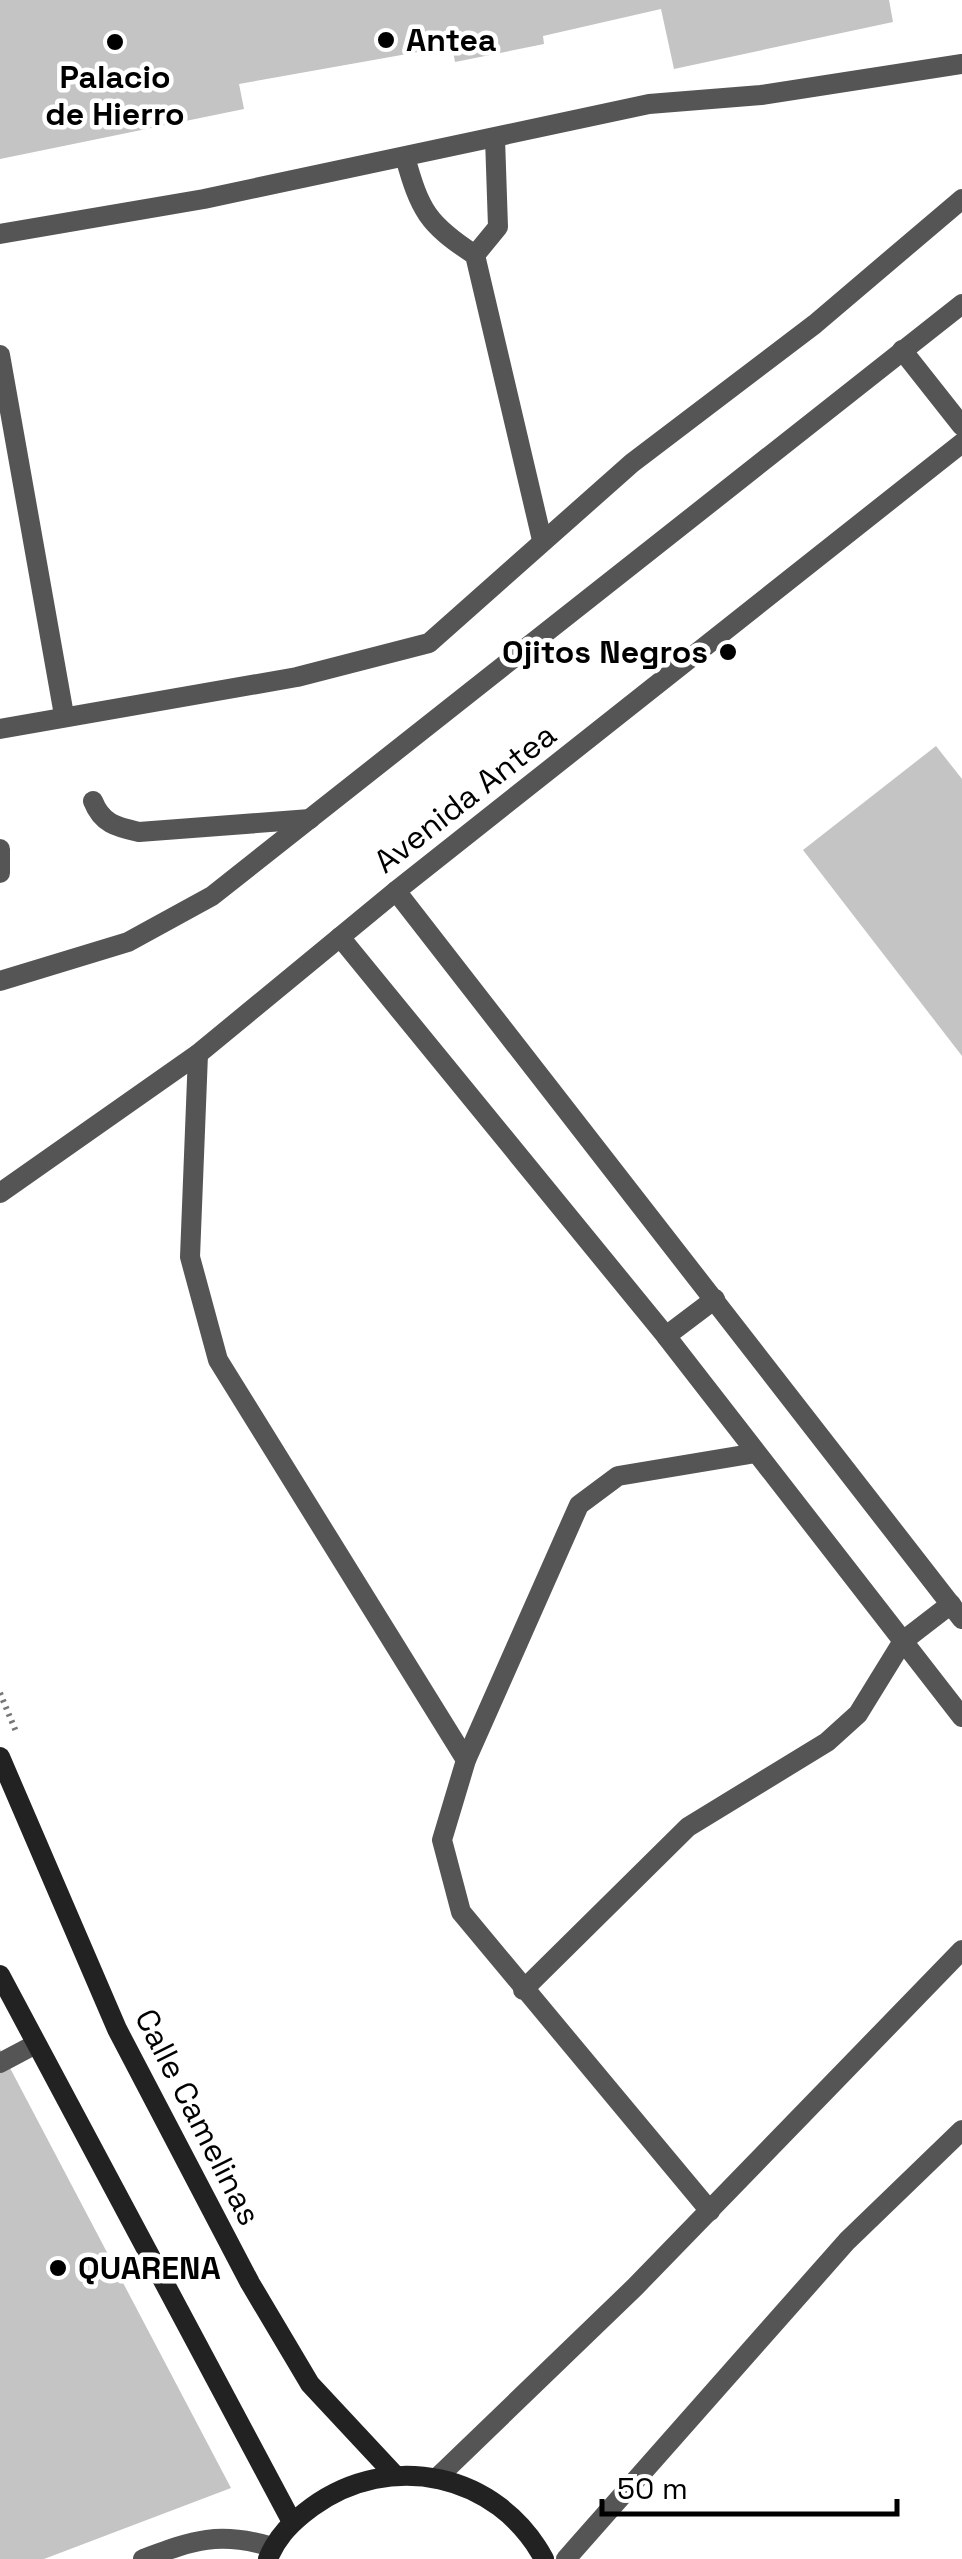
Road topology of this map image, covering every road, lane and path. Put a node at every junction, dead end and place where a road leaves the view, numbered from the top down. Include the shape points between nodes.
1 (962, 64) edge
2 (495, 138) junction
3 (405, 157) junction
4 (962, 199) edge
5 (0, 234) edge
6 (475, 255) junction
7 (962, 304) edge
8 (902, 350) junction
9 (0, 355) edge
10 (962, 426) edge
11 (962, 443) edge
12 (542, 540) junction
13 (64, 716) junction
14 (0, 730) edge
15 (93, 801) dead end
16 (310, 819) junction
17 (0, 849) edge
18 (0, 873) edge
19 (396, 891) junction
20 (340, 937) junction
21 (0, 981) edge
22 (198, 1054) junction
23 (0, 1192) edge
24 (715, 1299) junction
25 (666, 1336) junction
26 (756, 1453) junction
27 (956, 1611) edge
28 (902, 1642) junction
29 (962, 1717) edge
30 (0, 1757) edge
31 (466, 1760) junction
32 (962, 1950) edge
33 (0, 1975) edge
34 (522, 1990) junction
35 (34, 2045) junction
36 (0, 2063) edge
37 (962, 2130) edge
38 (710, 2211) junction
39 (393, 2473) junction
40 (439, 2476) junction
41 (292, 2522) junction
42 (270, 2553) edge
43 (143, 2559) edge
44 (544, 2559) edge
45 (566, 2559) edge

1 - 2 street via 761,95 649,104
2 - 3 street
2 - 6 street via 498,227
3 - 5 street
3 - 6 street via 419,206 446,237
4 - 12 street
6 - 12 street
7 - 8 street
8 - 10 street
8 - 16 street
9 - 13 street
11 - 19 street, Avenida Antea
12 - 13 street via 430,643 297,678
13 - 14 street
15 - 16 street via 99,816 140,832
16 - 21 street via 212,896 128,942
17 - 18 street
19 - 20 street, Avenida Antea
19 - 24 street
20 - 22 street, Avenida Antea
20 - 25 street
22 - 23 street, Avenida Antea
22 - 31 street via 190,1256 218,1360
24 - 25 street
24 - 27 street
25 - 26 street
26 - 28 street
26 - 31 street via 618,1476 579,1505
27 - 28 street
28 - 29 street
28 - 34 street via 858,1714 827,1742 688,1827
30 - 39 main road, Calle Camelinas via 117,2029 250,2282 310,2384
31 - 34 street via 442,1840 460,1912
32 - 38 street
33 - 35 main road
34 - 38 street
35 - 36 street
35 - 41 main road
37 - 45 street via 847,2241
38 - 40 street
39 - 40 main road
39 - 41 main road via 338,2488
40 - 44 main road via 490,2498 532,2537
41 - 42 main road
42 - 43 street via 237,2537 197,2538

